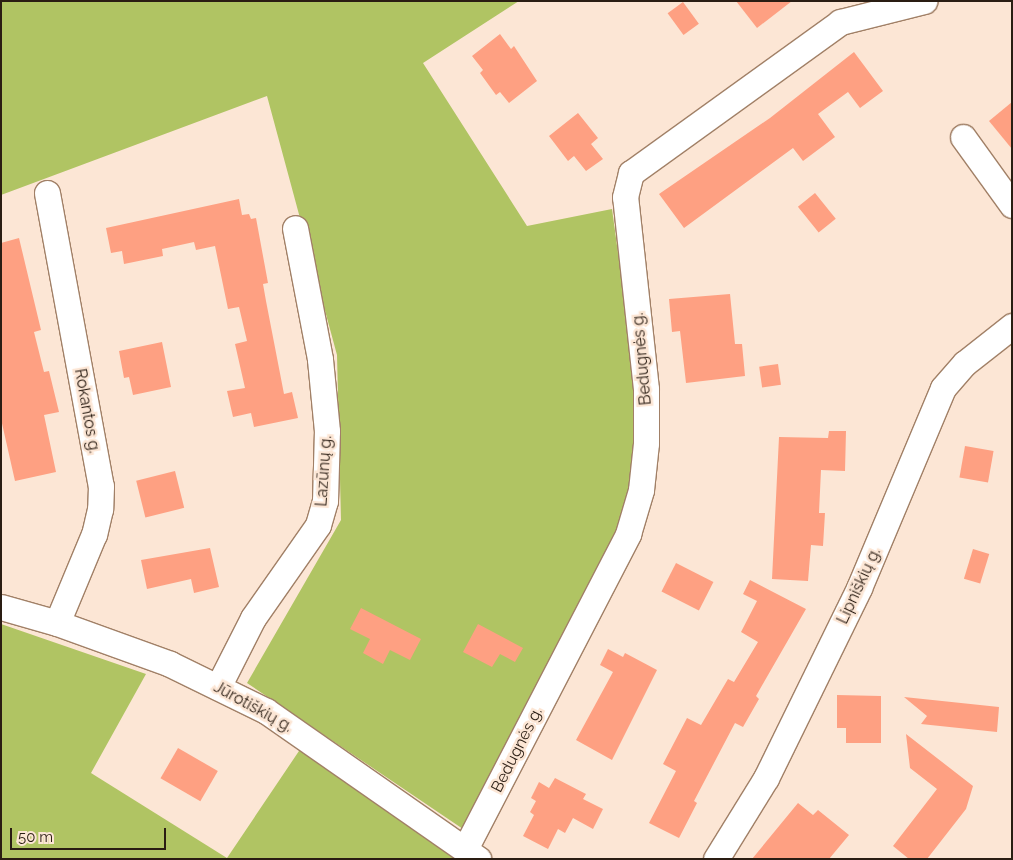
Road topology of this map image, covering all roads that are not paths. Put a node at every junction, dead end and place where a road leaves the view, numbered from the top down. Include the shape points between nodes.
1 (924, 1) edge
2 (963, 137) dead end
3 (46, 193) dead end
4 (1012, 205) edge
5 (295, 228) dead end
6 (1012, 326) edge
7 (1, 607) edge
8 (57, 623) junction
9 (218, 687) junction
10 (471, 854) edge
11 (716, 859) edge

1 - 10 street, Bedugnės g. via 840,22 631,173 625,197 646,389 646,443 641,490 628,534
2 - 4 street
3 - 8 street, Rokantos g. via 101,486 94,534
5 - 9 street, Lazūnų g. via 321,368 327,431 325,500 318,525 253,618
6 - 11 street, Lipniškių g. via 965,363 943,388 859,588 766,778
7 - 8 street, Jūrotiškių g.
8 - 9 street, Jūrotiškių g. via 170,664
9 - 10 street, Jūrotiškių g. via 266,711 328,751

